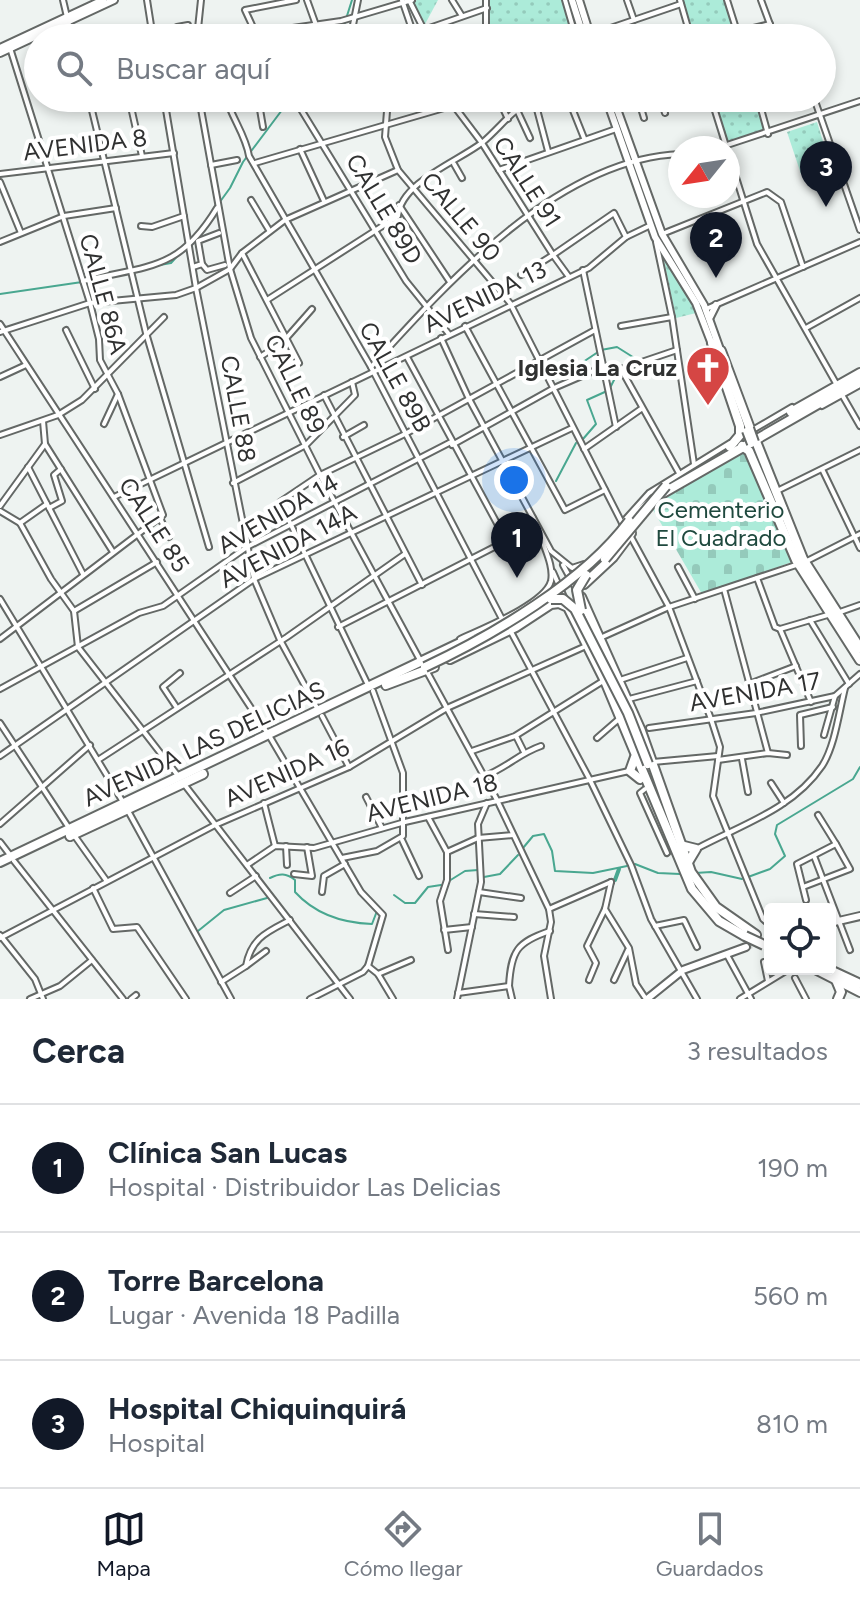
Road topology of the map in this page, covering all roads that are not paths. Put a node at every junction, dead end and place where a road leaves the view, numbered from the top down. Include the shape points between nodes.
1 (63, 0) edge
2 (103, 0) edge
3 (114, 0) edge
4 (147, 0) edge
5 (201, 0) edge
6 (296, 0) edge
7 (307, 0) edge
8 (358, 0) edge
9 (452, 0) edge
10 (486, 0) edge
11 (565, 0) edge
12 (572, 0) edge
13 (579, 0) edge
14 (627, 0) edge
15 (727, 0) edge
16 (761, 0) edge
17 (411, 1) edge
18 (403, 2) edge
19 (681, 2) edge
20 (487, 8) junction
21 (462, 16) junction
22 (354, 17) junction
23 (67, 20) junction
24 (634, 20) junction
25 (58, 24) edge
26 (59, 24) edge
27 (68, 24) edge
28 (151, 24) edge
29 (198, 24) edge
30 (251, 24) edge
31 (316, 24) edge
32 (322, 24) edge
33 (353, 24) edge
34 (411, 24) edge
35 (421, 24) edge
36 (440, 24) edge
37 (486, 24) edge
38 (572, 24) edge
39 (582, 24) edge
40 (584, 24) edge
41 (623, 24) edge
42 (687, 24) edge
43 (735, 24) edge
44 (770, 24) edge
45 (24, 39) edge
46 (24, 41) edge
47 (10, 48) junction
48 (0, 50) edge
49 (24, 91) edge
50 (860, 101) edge
51 (836, 109) edge
52 (31, 112) edge
53 (93, 112) edge
54 (132, 112) edge
55 (167, 112) edge
56 (202, 112) edge
57 (230, 112) edge
58 (260, 112) edge
59 (303, 112) edge
60 (388, 112) edge
61 (429, 112) edge
62 (456, 112) edge
63 (505, 112) edge
64 (516, 112) edge
65 (518, 112) edge
66 (536, 112) edge
67 (574, 112) edge
68 (613, 112) edge
69 (615, 112) edge
70 (642, 112) edge
71 (715, 112) edge
72 (762, 112) edge
73 (818, 112) edge
74 (828, 112) edge
75 (819, 115) junction
76 (644, 118) dead end
77 (509, 121) junction
78 (388, 123) junction
79 (263, 127) dead end
80 (616, 129) junction
81 (768, 134) junction
82 (723, 136) edge
83 (530, 138) dead end
84 (584, 138) junction
85 (322, 142) junction
86 (482, 143) junction
87 (740, 144) edge
88 (300, 148) junction
89 (548, 151) junction
90 (174, 153) junction
91 (142, 156) junction
92 (668, 156) edge
93 (105, 160) junction
94 (237, 160) dead end
95 (632, 161) junction
96 (254, 164) junction
97 (454, 164) junction
98 (211, 165) junction
99 (48, 166) junction
100 (398, 170) junction
101 (499, 170) junction
102 (0, 174) edge
103 (462, 178) dead end
104 (0, 182) edge
105 (414, 188) junction
106 (350, 190) junction
107 (740, 190) edge
108 (7, 199) junction
109 (251, 200) dead end
110 (743, 200) junction
111 (324, 201) junction
112 (0, 202) edge
113 (399, 205) junction
114 (218, 206) junction
115 (116, 208) junction
116 (64, 216) junction
117 (184, 216) junction
118 (530, 218) junction
119 (285, 220) junction
120 (651, 225) junction
121 (141, 226) dead end
122 (269, 230) junction
123 (860, 230) edge
124 (375, 231) junction
125 (21, 233) junction
126 (219, 233) dead end
127 (659, 236) junction
128 (626, 237) junction
129 (0, 242) edge
130 (860, 242) edge
131 (189, 248) junction
132 (242, 253) junction
133 (553, 255) junction
134 (475, 260) junction
135 (202, 264) junction
136 (672, 264) junction
137 (225, 265) dead end
138 (193, 267) junction
139 (803, 267) junction
140 (131, 269) junction
141 (230, 269) junction
142 (314, 270) junction
143 (583, 270) junction
144 (521, 275) dead end
145 (569, 277) junction
146 (777, 279) junction
147 (83, 281) junction
148 (450, 282) junction
149 (196, 288) junction
150 (138, 298) junction
151 (860, 298) edge
152 (267, 300) junction
153 (90, 303) junction
154 (510, 303) junction
155 (428, 305) junction
156 (716, 305) junction
157 (312, 309) dead end
158 (706, 309) junction
159 (164, 317) dead end
160 (672, 317) junction
161 (710, 320) junction
162 (0, 324) edge
163 (465, 326) junction
164 (621, 326) dead end
165 (806, 328) junction
166 (66, 330) dead end
167 (595, 330) junction
168 (2, 331) edge
169 (146, 333) junction
170 (449, 334) junction
171 (287, 335) junction
172 (441, 338) junction
173 (712, 343) junction
174 (677, 350) junction
175 (721, 351) junction
176 (260, 357) junction
177 (407, 357) junction
178 (539, 360) junction
179 (299, 363) dead end
180 (26, 365) junction
181 (605, 366) junction
182 (621, 369) junction
183 (372, 370) junction
184 (860, 371) edge
185 (108, 375) junction
186 (0, 377) edge
187 (497, 381) junction
188 (352, 382) junction
189 (860, 383) edge
190 (732, 386) junction
191 (554, 388) junction
192 (95, 389) junction
193 (839, 389) junction
194 (118, 394) junction
195 (324, 395) junction
196 (469, 399) junction
197 (641, 409) junction
198 (513, 410) junction
199 (288, 413) junction
200 (58, 415) junction
201 (334, 417) junction
202 (437, 417) junction
203 (43, 421) junction
204 (104, 424) dead end
205 (364, 425) dead end
206 (486, 426) junction
207 (860, 426) edge
208 (616, 427) junction
209 (572, 428) junction
210 (405, 434) junction
211 (0, 435) edge
212 (343, 437) junction
213 (755, 437) junction
214 (740, 442) junction
215 (226, 443) junction
216 (452, 443) junction
217 (45, 444) junction
218 (306, 445) junction
219 (730, 447) junction
220 (534, 448) junction
221 (584, 449) junction
222 (860, 450) edge
223 (353, 458) junction
224 (419, 458) junction
225 (505, 461) junction
226 (185, 464) junction
227 (694, 464) junction
228 (28, 467) junction
229 (61, 469) junction
230 (822, 470) junction
231 (679, 473) junction
232 (320, 475) junction
233 (469, 475) junction
234 (148, 480) junction
235 (766, 480) junction
236 (233, 483) junction
237 (367, 484) junction
238 (665, 489) junction
239 (436, 490) junction
240 (606, 490) junction
241 (775, 492) junction
242 (114, 497) junction
243 (335, 501) junction
244 (48, 506) junction
245 (0, 508) edge
246 (774, 508) junction
247 (384, 515) junction
248 (160, 518) junction
249 (533, 518) junction
250 (626, 522) junction
251 (20, 523) junction
252 (290, 524) junction
253 (538, 527) junction
254 (350, 531) junction
255 (139, 534) junction
256 (629, 535) junction
257 (858, 535) edge
258 (169, 537) dead end
259 (506, 540) junction
260 (209, 547) dead end
261 (247, 547) junction
262 (860, 548) edge
263 (113, 552) junction
264 (304, 554) junction
265 (405, 554) junction
266 (471, 560) junction
267 (157, 562) junction
268 (562, 563) junction
269 (802, 563) junction
270 (551, 566) junction
271 (678, 567) dead end
272 (83, 574) junction
273 (586, 575) junction
274 (375, 576) junction
275 (757, 577) junction
276 (254, 579) junction
277 (422, 585) junction
278 (724, 588) junction
279 (59, 593) junction
280 (179, 597) junction
281 (0, 599) edge
282 (551, 599) junction
283 (581, 599) junction
284 (695, 599) junction
285 (388, 602) junction
286 (860, 605) edge
287 (568, 607) junction
288 (669, 607) junction
289 (329, 608) junction
290 (74, 611) junction
291 (834, 614) junction
292 (502, 619) junction
293 (810, 620) junction
294 (195, 621) junction
295 (18, 625) junction
296 (338, 627) junction
297 (780, 629) junction
298 (510, 630) junction
299 (0, 639) edge
300 (280, 640) junction
301 (595, 643) junction
302 (78, 647) junction
303 (860, 648) edge
304 (687, 658) junction
305 (860, 660) edge
306 (40, 665) junction
307 (424, 665) junction
308 (796, 666) junction
309 (530, 669) junction
310 (180, 673) dead end
311 (860, 674) edge
312 (230, 675) junction
313 (620, 680) junction
314 (605, 681) junction
315 (697, 681) junction
316 (102, 683) junction
317 (749, 684) junction
318 (847, 686) junction
319 (0, 689) edge
320 (371, 690) junction
321 (835, 696) junction
322 (628, 699) junction
323 (811, 702) junction
324 (833, 707) junction
325 (68, 708) junction
326 (177, 708) junction
327 (447, 708) junction
328 (554, 713) junction
329 (756, 713) junction
330 (320, 714) junction
331 (620, 718) junction
332 (711, 719) junction
333 (0, 723) edge
334 (649, 728) dead end
335 (141, 731) junction
336 (824, 735) dead end
337 (515, 736) junction
338 (271, 738) junction
339 (597, 738) dead end
340 (394, 740) junction
341 (90, 745) junction
342 (15, 746) junction
343 (541, 746) dead end
344 (801, 746) dead end
345 (472, 751) junction
346 (524, 752) junction
347 (768, 753) junction
348 (787, 755) dead end
349 (0, 756) edge
350 (635, 757) junction
351 (718, 758) junction
352 (742, 759) junction
353 (98, 760) junction
354 (650, 763) junction
355 (349, 767) junction
356 (630, 771) junction
357 (485, 776) junction
358 (589, 778) junction
359 (182, 781) junction
360 (771, 783) dead end
361 (301, 788) junction
362 (43, 789) junction
363 (645, 789) junction
364 (748, 792) dead end
365 (366, 797) dead end
366 (497, 800) junction
367 (264, 803) junction
368 (487, 803) junction
369 (784, 803) junction
370 (126, 806) junction
371 (818, 815) dead end
372 (428, 817) junction
373 (405, 822) junction
374 (0, 824) edge
375 (215, 825) junction
376 (664, 826) junction
377 (382, 828) junction
378 (72, 832) junction
379 (726, 833) junction
380 (514, 835) junction
381 (478, 838) junction
382 (402, 840) junction
383 (0, 842) edge
384 (332, 842) junction
385 (836, 844) junction
386 (275, 846) junction
387 (286, 846) junction
388 (307, 847) junction
389 (682, 849) junction
390 (696, 849) junction
391 (447, 852) junction
392 (667, 853) dead end
393 (814, 856) junction
394 (155, 857) junction
395 (13, 859) junction
396 (343, 861) junction
397 (0, 865) edge
398 (247, 865) junction
399 (287, 865) dead end
400 (688, 872) junction
401 (294, 874) dead end
402 (256, 876) junction
403 (419, 876) dead end
404 (825, 879) junction
405 (106, 880) junction
406 (803, 887) junction
407 (93, 888) junction
408 (322, 892) dead end
409 (479, 892) junction
410 (230, 893) dead end
411 (521, 898) dead end
412 (806, 900) dead end
413 (51, 909) junction
414 (549, 909) junction
415 (605, 909) junction
416 (474, 914) junction
417 (764, 914) edge
418 (860, 916) edge
419 (514, 917) dead end
420 (290, 920) junction
421 (840, 920) junction
422 (836, 921) edge
423 (655, 926) junction
424 (472, 927) junction
425 (444, 930) junction
426 (550, 931) junction
427 (1, 937) edge
428 (764, 942) edge
429 (764, 943) edge
430 (697, 947) dead end
431 (746, 947) tunnel mouth
432 (629, 948) junction
433 (448, 950) dead end
434 (850, 950) dead end
435 (266, 951) dead end
436 (726, 953) junction
437 (92, 960) junction
438 (411, 960) dead end
439 (246, 966) junction
440 (368, 966) junction
441 (683, 970) junction
442 (378, 974) junction
443 (836, 974) edge
444 (767, 975) edge
445 (777, 975) edge
446 (833, 975) edge
447 (836, 975) edge
448 (795, 978) dead end
449 (589, 980) dead end
450 (614, 980) dead end
451 (768, 981) junction
452 (221, 982) junction
453 (860, 984) edge
454 (339, 985) junction
455 (509, 986) junction
456 (860, 992) edge
457 (42, 996) edge
458 (458, 996) edge
459 (749, 996) edge
460 (30, 999) edge
461 (123, 999) edge
462 (186, 999) edge
463 (231, 999) edge
464 (310, 999) edge
465 (350, 999) edge
466 (393, 999) edge
467 (512, 999) edge
468 (551, 999) edge
469 (647, 999) edge
470 (697, 999) edge
471 (740, 999) edge
472 (806, 999) edge
473 (840, 999) edge

1 - 23 street
2 - 23 street
3 - 23 street
4 - 28 street
5 - 29 street
6 - 30 street via 245,11
7 - 31 street
8 - 22 street
9 - 21 street
10 - 20 street
11 - 38 street
12 - 39 street
13 - 40 street
14 - 24 street
15 - 43 street
16 - 44 street
17 - 18 street
17 - 35 street
18 - 22 street
18 - 34 street
19 - 24 street
19 - 42 street
20 - 21 street
20 - 37 street
21 - 36 street
22 - 32 street
22 - 33 street
23 - 25 street
23 - 26 street
23 - 27 street
24 - 41 street
45 - 48 street
46 - 47 street
47 - 48 street
47 - 49 street, CALLE 86A
50 - 51 street
52 - 99 street, CALLE 86A
53 - 93 street
54 - 91 street
55 - 90 street, CALLE 88
56 - 98 street, CALLE 89
57 - 96 street, CALLE 89B
58 - 79 street
59 - 85 street, CALLE 89D
60 - 78 street, CALLE 90
61 - 78 street
62 - 86 street, CALLE 91
63 - 77 street
64 - 77 street
65 - 83 street
66 - 89 street
67 - 84 street
68 - 80 street
69 - 95 street
70 - 76 street
71 - 82 street
72 - 81 street
73 - 75 street
74 - 75 street
75 - 81 street
75 - 123 street
77 - 86 street
78 - 85 street
78 - 100 street, CALLE 90 via 385,137
80 - 84 street
80 - 95 street
81 - 87 street
84 - 89 street
85 - 88 street
85 - 106 street, CALLE 89D
86 - 97 street
86 - 101 street, CALLE 91
88 - 96 street
88 - 111 street
89 - 101 street
90 - 91 street, AVENIDA 8
90 - 117 street, CALLE 88
91 - 93 street, AVENIDA 8
92 - 95 street
93 - 99 street, AVENIDA 8
93 - 115 street
94 - 98 street
95 - 118 street via 592,175
95 - 120 street
95 - 127 street
96 - 119 street, CALLE 89B
97 - 103 street
97 - 105 street
98 - 114 street, CALLE 89
99 - 102 street, AVENIDA 8
99 - 116 street, CALLE 86A
100 - 105 street, CALLE 90
100 - 106 street
101 - 118 street, CALLE 91
104 - 108 street
105 - 113 street
105 - 134 street, CALLE 90
106 - 111 street
106 - 124 street, CALLE 89D
107 - 110 street
108 - 112 street
108 - 125 street
109 - 122 street
110 - 127 street
110 - 139 street via 767,192 777,197
110 - 146 street via 757,244
111 - 119 street
113 - 124 street via 398,216
113 - 148 street
114 - 131 street
114 - 141 street, CALLE 89
115 - 116 street
115 - 140 street
116 - 125 street
116 - 147 street, CALLE 86A
117 - 121 street
117 - 131 street, CALLE 88
118 - 133 street, CALLE 91
118 - 134 street
119 - 122 street
119 - 142 street, CALLE 89B
120 - 127 street
120 - 128 street, AVENIDA 13
122 - 132 street
124 - 142 street
124 - 155 street, CALLE 89D
125 - 129 street
126 - 135 street via 198,242
127 - 136 street
127 - 158 street
127 - 160 street
128 - 133 street via 612,213
128 - 143 street, AVENIDA 13
130 - 139 street
131 - 138 street, CALLE 88
131 - 140 street via 164,262
132 - 141 street
132 - 152 street
133 - 144 street, CALLE 91
133 - 145 street
134 - 148 street
134 - 154 street, CALLE 90
135 - 137 street via 205,270
135 - 138 street
136 - 158 street
136 - 173 street
138 - 149 street, CALLE 88
139 - 146 street
140 - 147 street
140 - 150 street
141 - 149 street
141 - 176 street, CALLE 89
142 - 152 street
142 - 183 street, CALLE 89B
143 - 145 street, AVENIDA 13
143 - 167 street
145 - 154 street, AVENIDA 13
146 - 156 street
146 - 165 street
147 - 153 street, CALLE 86A
148 - 155 street
149 - 150 street
149 - 215 street, CALLE 88
150 - 153 street
150 - 169 street
151 - 165 street
152 - 171 street
153 - 168 street
153 - 185 street, CALLE 86A via 100,360
154 - 163 street, AVENIDA 13
154 - 178 street, CALLE 90
155 - 170 street, CALLE 89D
155 - 183 street
156 - 158 street
156 - 161 street
157 - 171 street
158 - 161 street
159 - 169 street
160 - 164 street
160 - 174 street
161 - 175 street
162 - 168 street, CALLE 85
163 - 170 street, AVENIDA 13
163 - 187 street
165 - 193 street
166 - 192 street
167 - 178 street
167 - 181 street
168 - 180 street, CALLE 85
169 - 185 street
169 - 226 street
170 - 172 street, AVENIDA 13
171 - 176 street
171 - 179 street
172 - 177 street, AVENIDA 13
172 - 196 street
173 - 190 street
173 - 214 main road via 740,426
174 - 182 street
174 - 227 street
175 - 190 street
175 - 213 main road
176 - 199 street, CALLE 89
177 - 183 street, AVENIDA 13
177 - 202 street
178 - 187 street
178 - 191 street, CALLE 90
180 - 186 street
180 - 200 street, CALLE 85
181 - 182 street
181 - 191 street, AVENIDA 14
181 - 208 street
182 - 197 street
183 - 188 street, AVENIDA 13
183 - 210 street, CALLE 89B
184 - 193 main road
185 - 192 street
185 - 194 street, CALLE 86A
187 - 196 street
187 - 198 street
188 - 195 street, AVENIDA 13
188 - 201 street via 355,395
189 - 193 main road
190 - 235 street, bridge
191 - 198 street, AVENIDA 14
191 - 209 street, CALLE 90
192 - 200 street
193 - 207 street
193 - 213 main road
194 - 204 street
194 - 234 street, CALLE 86A
195 - 199 street, AVENIDA 13
195 - 201 street
196 - 202 street
196 - 206 street
197 - 208 street
197 - 231 street
198 - 206 street, AVENIDA 14
198 - 220 street
199 - 215 street, AVENIDA 13
199 - 218 street, CALLE 89
200 - 203 street
200 - 242 street, CALLE 85
201 - 212 street
201 - 218 street
202 - 210 street
202 - 216 street
203 - 211 street
203 - 217 street
205 - 212 street
206 - 216 street, AVENIDA 14
206 - 225 street
208 - 221 street
209 - 220 street, AVENIDA 14A
209 - 221 street, CALLE 90
210 - 223 street
210 - 224 street, CALLE 89B
212 - 223 street
213 - 214 main road
213 - 219 main road
213 - 241 main road
214 - 219 main road
214 - 227 street
214 - 238 main road
214 - 246 main road
215 - 226 street, AVENIDA 13
215 - 236 street, CALLE 88
216 - 224 street, AVENIDA 14
216 - 233 street
217 - 228 street
217 - 229 street
218 - 232 street, CALLE 89
218 - 236 street
219 - 238 main road
220 - 225 street, AVENIDA 14A
220 - 240 street via 565,510
221 - 240 street, CALLE 90
222 - 230 street
223 - 232 street
223 - 237 street
224 - 237 street, AVENIDA 14
224 - 239 street, CALLE 89B
225 - 233 street, AVENIDA 14A
225 - 249 street
226 - 234 street, AVENIDA 13
226 - 260 street
227 - 231 street
228 - 244 street
228 - 245 street
229 - 244 street via 54,475 62,501
229 - 263 street
230 - 241 street
230 - 257 street
231 - 250 street via 642,500
232 - 243 street, CALLE 89
232 - 252 street via 281,500
233 - 239 street, AVENIDA 14A
233 - 259 street
234 - 242 street, AVENIDA 13
234 - 248 street, CALLE 86A via 163,514
235 - 241 street
235 - 246 street
236 - 261 street, CALLE 88
237 - 243 street, AVENIDA 14
237 - 247 street
238 - 250 main road
238 - 256 main road
238 - 273 main road, bridge
239 - 247 street, AVENIDA 14A
239 - 266 street, CALLE 89B
240 - 250 street, CALLE 90
241 - 269 main road
242 - 255 street, CALLE 85
243 - 252 street, AVENIDA 14
243 - 254 street, CALLE 89
244 - 251 street
244 - 272 street
245 - 251 street
246 - 269 main road
247 - 254 street, AVENIDA 14A
247 - 265 street
248 - 255 street
248 - 258 street, CALLE 86A
249 - 253 street
249 - 259 street
250 - 268 street via 584,564 572,568
250 - 307 main road, bridge via 596,561 565,583 471,643
251 - 279 street
252 - 261 street, AVENIDA 14
252 - 264 street
253 - 268 street
253 - 270 street
254 - 264 street, AVENIDA 14A
254 - 274 street, CALLE 89
255 - 263 street
255 - 267 street, CALLE 85
256 - 283 main road via 588,578
256 - 288 street
257 - 262 street
257 - 269 street, AVENIDA 16
259 - 266 street
261 - 276 street, CALLE 88
261 - 280 street, AVENIDA 14
263 - 272 street
264 - 276 street, AVENIDA 14A
264 - 289 street
265 - 274 street
265 - 277 street
266 - 277 street
266 - 292 street, CALLE 89B
267 - 280 street, CALLE 85
267 - 290 street
268 - 270 street
268 - 283 street
269 - 275 street, AVENIDA 16
269 - 291 main road
270 - 287 street
270 - 292 street via 546,591
271 - 284 street
272 - 279 street
273 - 282 main road, bridge
273 - 301 main road, bridge via 576,598
274 - 285 street, CALLE 89
274 - 289 street
275 - 278 street, AVENIDA 16
275 - 297 street
276 - 294 street, AVENIDA 14A
276 - 300 street, CALLE 88
277 - 285 street
278 - 284 street, AVENIDA 16
278 - 317 street
279 - 290 street
279 - 295 street
280 - 294 street, CALLE 85
280 - 302 street, AVENIDA 14
281 - 295 street
282 - 307 main road, bridge
282 - 354 main road, bridge via 563,599 575,609
283 - 287 main road via 569,594
283 - 301 main road
284 - 288 street, AVENIDA 16
285 - 296 street
285 - 307 street, CALLE 89
286 - 291 street
287 - 298 main road via 551,604
287 - 301 main road
288 - 301 street, AVENIDA 16
288 - 304 street
289 - 296 street
289 - 300 street
290 - 302 street
291 - 293 street
291 - 303 main road
291 - 305 main road
292 - 307 street via 432,653
293 - 297 street
293 - 318 street
294 - 312 street, CALLE 85
294 - 316 street, AVENIDA 14A
295 - 299 street
295 - 306 street
296 - 320 street
297 - 308 street
298 - 307 main road
298 - 309 street
300 - 312 street
300 - 330 street, CALLE 88
301 - 309 street, AVENIDA 16
301 - 313 main road
301 - 314 main road
301 - 376 main road via 614,680
302 - 306 street, AVENIDA 14
302 - 316 street
304 - 313 street
304 - 315 street
306 - 319 street, AVENIDA 14
306 - 325 street
307 - 320 main road
307 - 320 main road
307 - 327 street, CALLE 89
308 - 317 street
308 - 323 street
309 - 327 street, AVENIDA 16
309 - 328 street
310 - 326 street via 163,687
311 - 318 street, AVENIDA 17
312 - 326 street
312 - 338 street, CALLE 85
313 - 322 main road
314 - 328 street
314 - 331 main road
315 - 322 street
315 - 332 street
316 - 325 street, AVENIDA 14A
316 - 335 street
317 - 329 street
318 - 321 street, AVENIDA 17
318 - 369 street via 823,765
320 - 330 main road
320 - 340 street
321 - 323 street, AVENIDA 17
321 - 324 street
322 - 354 main road
323 - 329 street, AVENIDA 17
324 - 336 street
324 - 344 street via 800,715
325 - 341 street
325 - 342 street, AVENIDA 14A
326 - 335 street
327 - 340 street, AVENIDA 16
327 - 345 street, CALLE 89
328 - 337 street
328 - 358 street
329 - 332 street, AVENIDA 17
329 - 347 street
330 - 338 main road
330 - 355 street, CALLE 88
331 - 339 street
331 - 350 main road
332 - 334 street, AVENIDA 17
332 - 351 street
333 - 342 street
335 - 353 street
335 - 359 street
337 - 345 street
337 - 346 street
338 - 359 main road
338 - 361 street, CALLE 85
340 - 355 street, AVENIDA 16
340 - 373 street via 403,773
341 - 353 street
341 - 362 street
342 - 349 street, AVENIDA 14A
342 - 362 street
343 - 346 street
345 - 357 street, CALLE 89
346 - 357 street
347 - 348 street
347 - 352 street
350 - 356 main road
350 - 376 main road
351 - 352 street
351 - 354 street
351 - 379 street via 713,796
352 - 364 street
353 - 370 street
354 - 389 main road
355 - 361 street, AVENIDA 16
356 - 358 street, AVENIDA 18
356 - 363 main road
357 - 366 street, CALLE 89
358 - 366 street, AVENIDA 18
358 - 423 street
359 - 370 main road
359 - 375 street
360 - 369 street
361 - 367 street, AVENIDA 16
361 - 384 street, CALLE 85
362 - 374 street
362 - 378 street
363 - 376 main road
363 - 392 street via 640,791
365 - 377 street
366 - 368 street, AVENIDA 18
366 - 380 street, CALLE 89
367 - 375 street, AVENIDA 16
367 - 386 street
368 - 372 street, AVENIDA 18
368 - 381 street
369 - 379 street
370 - 378 main road
370 - 394 street
371 - 385 street
372 - 373 street, AVENIDA 18
372 - 391 street
373 - 377 street, AVENIDA 18
373 - 382 street
375 - 394 street, AVENIDA 16
375 - 398 street
376 - 400 main road
377 - 384 street, AVENIDA 18
378 - 395 main road
378 - 405 street
379 - 390 street
379 - 417 street
380 - 381 street
380 - 414 street, CALLE 89
381 - 391 street
381 - 409 street via 483,866
382 - 396 street
382 - 403 street
383 - 395 street
384 - 388 street, AVENIDA 18
384 - 396 street, CALLE 85
385 - 393 street
385 - 404 street via 850,869
386 - 387 street, AVENIDA 18
386 - 398 street
387 - 388 street, AVENIDA 18
387 - 399 street
388 - 401 street via 312,876
389 - 390 main road
389 - 400 main road
390 - 400 main road
391 - 425 street via 447,880 440,893
393 - 404 street
393 - 406 street via 797,864
394 - 405 street, AVENIDA 16
394 - 452 street
395 - 397 main road
395 - 413 street
396 - 408 street via 324,876
396 - 440 street, CALLE 85 via 383,915
398 - 402 street
400 - 428 main road, bridge via 716,907
400 - 429 main road, bridge via 709,911
402 - 410 street
402 - 420 street
404 - 406 street
404 - 421 street
405 - 407 street, AVENIDA 16
406 - 412 street
407 - 413 street, AVENIDA 16
407 - 462 street via 113,929 137,927
409 - 411 street
409 - 416 street
413 - 427 street, AVENIDA 16
413 - 437 street
414 - 415 street via 611,882
414 - 426 street, CALLE 89
415 - 432 street
415 - 449 street via 587,946 596,963
416 - 419 street
416 - 424 street
418 - 421 street
420 - 439 street via 252,944
420 - 454 street
421 - 422 street
421 - 434 street
423 - 430 street via 684,920
423 - 441 street
424 - 425 street
424 - 458 street
425 - 433 street
426 - 455 street via 524,941 511,961
426 - 468 street, CALLE 89 via 544,956
427 - 457 street
431 - 436 street
432 - 450 street
432 - 469 street via 636,984
435 - 439 street
436 - 441 street
436 - 459 street
437 - 457 street
437 - 461 street
438 - 442 street
439 - 452 street
440 - 442 street
440 - 454 street
441 - 469 street
441 - 470 street
442 - 466 street
443 - 453 main road
444 - 451 street
445 - 451 street
446 - 473 main road
447 - 456 main road
448 - 472 street
451 - 459 street
452 - 463 street
454 - 464 street
454 - 465 street
455 - 458 street
455 - 467 street
456 - 473 main road
457 - 460 street
459 - 471 street

